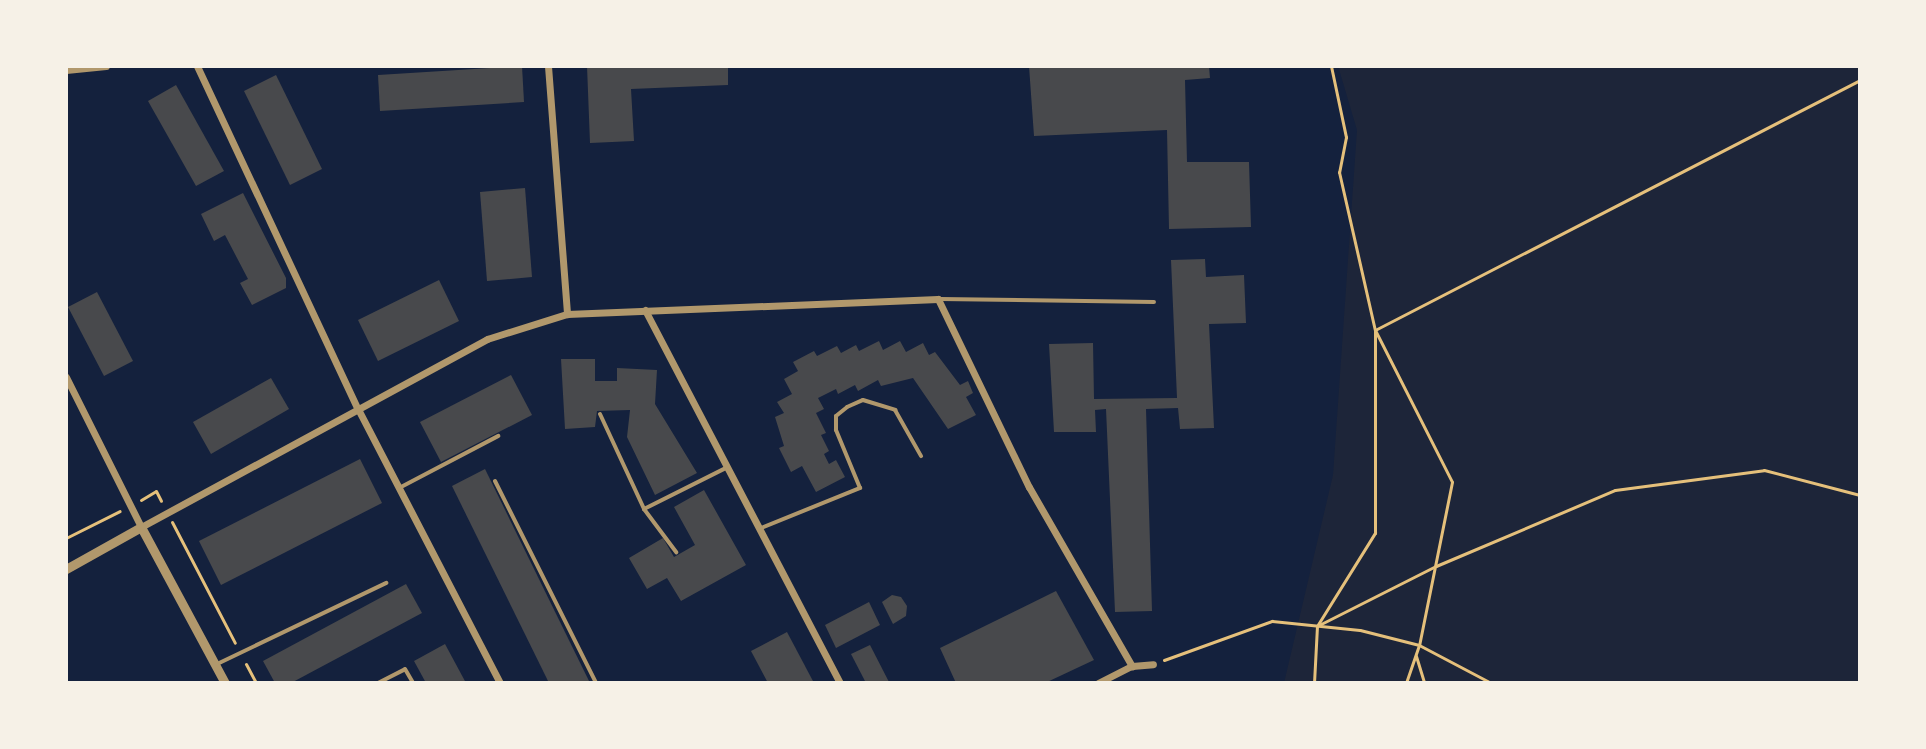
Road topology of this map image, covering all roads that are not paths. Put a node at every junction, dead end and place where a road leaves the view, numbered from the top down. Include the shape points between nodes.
1 (106, 66) edge
2 (197, 66) edge
3 (548, 66) edge
4 (66, 70) edge
5 (938, 299) junction
6 (1154, 302) dead end
7 (645, 310) junction
8 (567, 314) junction
9 (66, 377) edge
10 (358, 409) junction
11 (600, 414) dead end
12 (498, 436) dead end
13 (921, 456) dead end
14 (728, 467) junction
15 (495, 481) dead end
16 (399, 488) junction
17 (644, 509) junction
18 (141, 527) junction
19 (761, 528) junction
20 (676, 552) dead end
21 (66, 569) edge
22 (386, 583) dead end
23 (1153, 664) road end
24 (215, 665) junction
25 (1132, 666) junction
26 (225, 683) edge
27 (378, 683) edge
28 (413, 683) edge
29 (500, 683) edge
30 (596, 683) edge
31 (840, 683) edge
32 (1098, 683) edge

1 - 4 street
2 - 10 street
3 - 8 street
5 - 6 lane
5 - 7 street
5 - 25 street via 1029,487
7 - 8 street
7 - 14 street
8 - 10 street via 487,339
9 - 18 street
10 - 16 street
10 - 18 street
11 - 17 lane
12 - 16 lane
13 - 19 lane via 895,410 863,400 836,416 836,430 860,488
14 - 17 lane
14 - 19 street
15 - 30 lane
16 - 29 street
17 - 20 lane
18 - 21 street
18 - 24 street
19 - 31 street
22 - 24 lane
23 - 25 street
24 - 26 street
25 - 32 street
27 - 28 lane via 405,669

